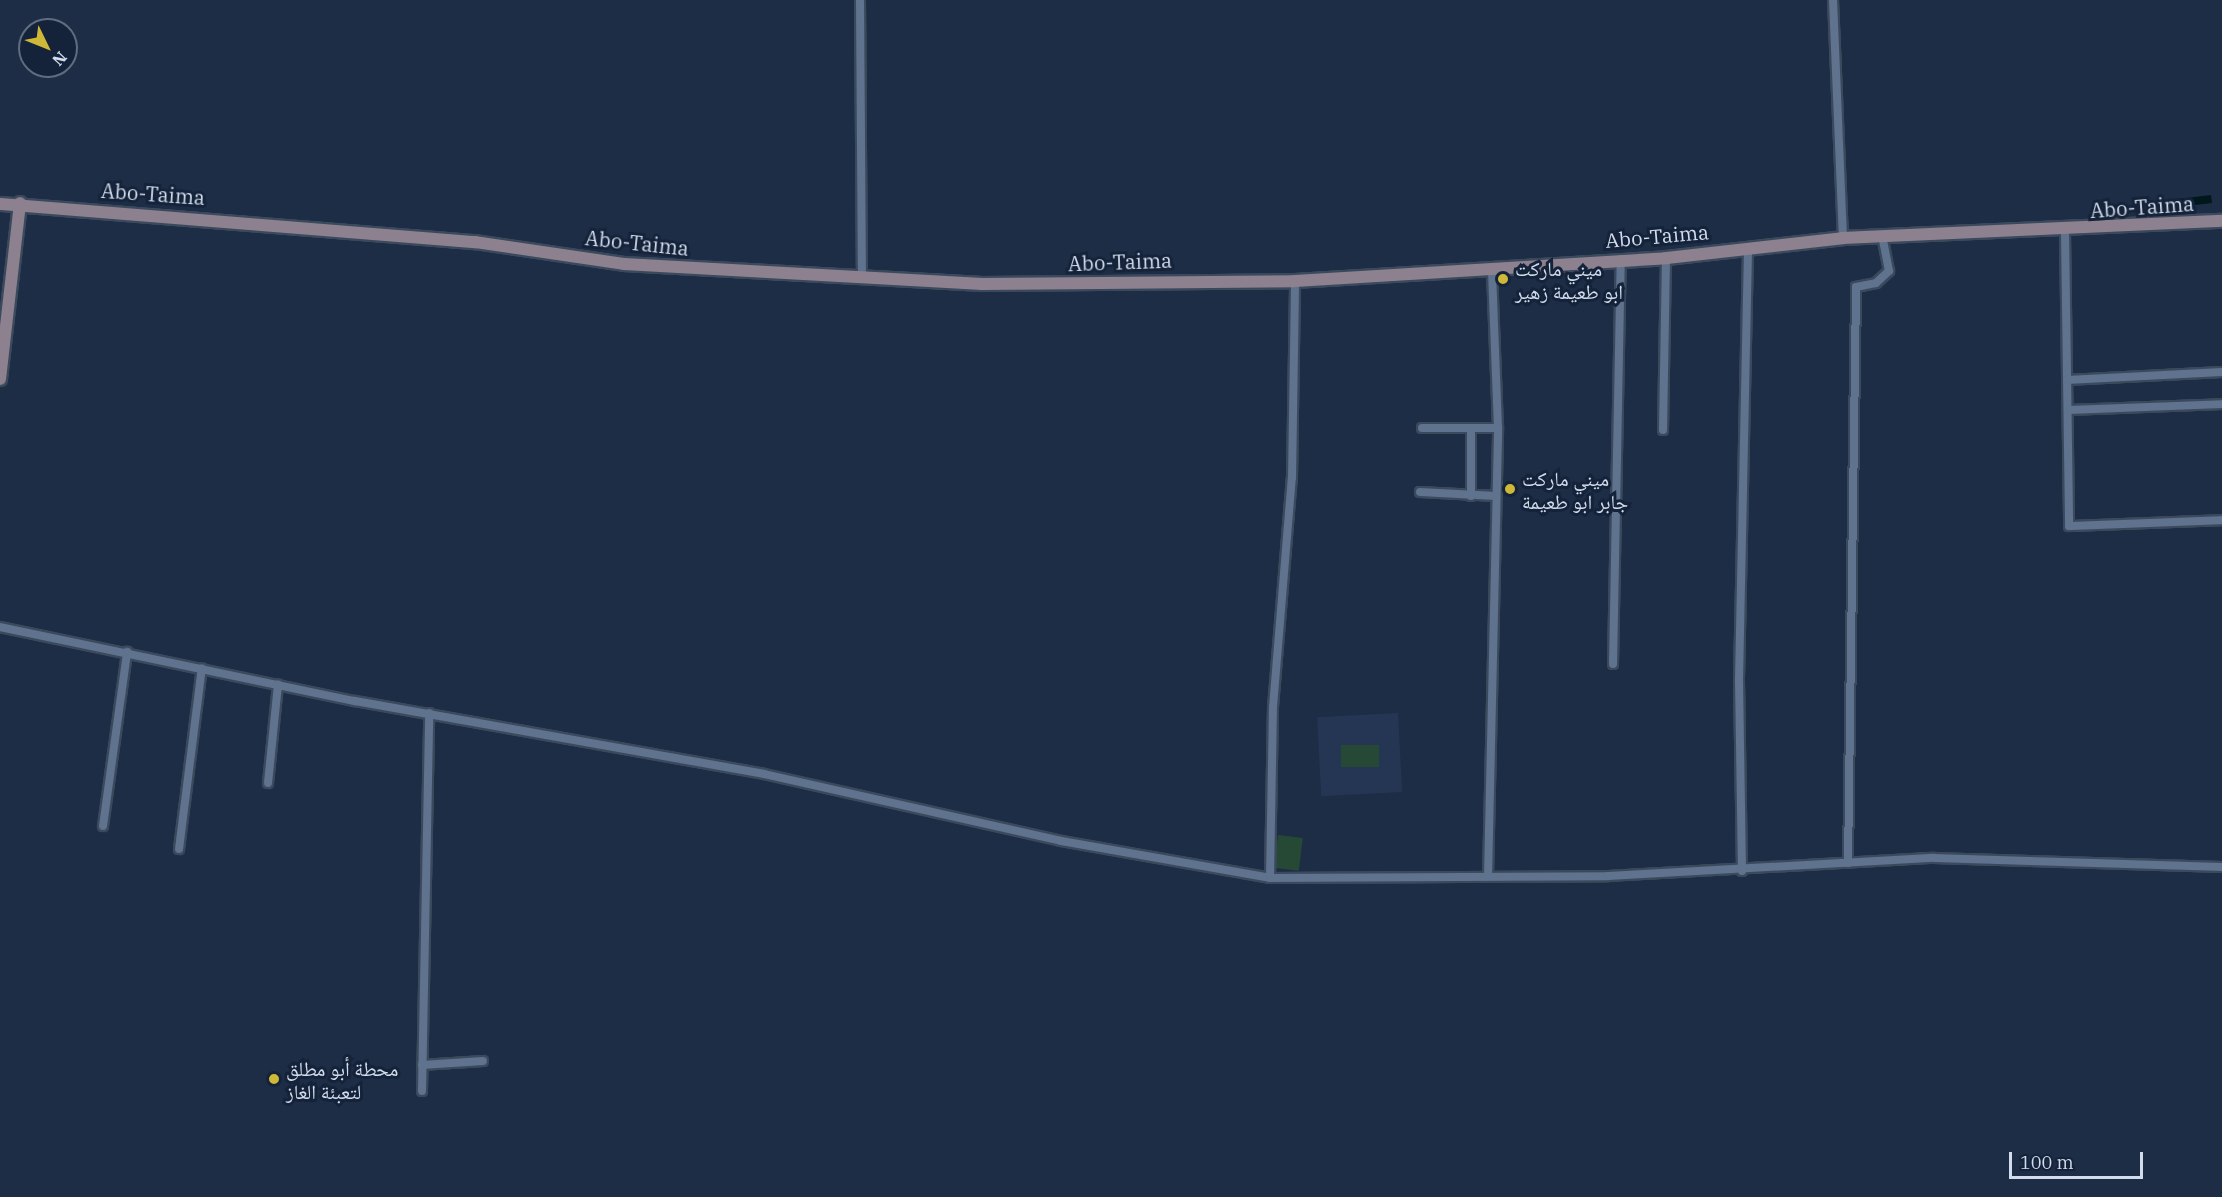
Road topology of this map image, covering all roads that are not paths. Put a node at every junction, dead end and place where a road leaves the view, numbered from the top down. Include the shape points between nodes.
1 (860, 0) edge
2 (1833, 0) edge
3 (20, 203) junction
4 (0, 204) edge
5 (2222, 221) edge
6 (2066, 232) junction
7 (1882, 236) junction
8 (1843, 238) junction
9 (1748, 247) junction
10 (1621, 258) junction
11 (1666, 258) junction
12 (1492, 269) junction
13 (862, 275) junction
14 (1295, 281) junction
15 (2, 339) edge
16 (2222, 372) edge
17 (0, 379) edge
18 (2067, 380) junction
19 (2222, 404) edge
20 (2069, 410) junction
21 (1422, 428) dead end
22 (1498, 428) junction
23 (1471, 429) junction
24 (1663, 430) dead end
25 (1420, 492) dead end
26 (1471, 496) junction
27 (1496, 496) junction
28 (2222, 520) edge
29 (0, 627) edge
30 (127, 652) junction
31 (1612, 664) dead end
32 (202, 668) junction
33 (278, 685) junction
34 (429, 713) junction
35 (268, 783) dead end
36 (103, 826) dead end
37 (179, 849) dead end
38 (1848, 863) junction
39 (2222, 867) edge
40 (1742, 872) junction
41 (1488, 876) junction
42 (1270, 878) junction
43 (483, 1061) dead end
44 (422, 1065) junction
45 (422, 1091) dead end

1 - 13 street
2 - 8 street
3 - 4 street, Abo-Taima
3 - 13 street, Abo-Taima via 475,242 624,264
3 - 15 street
5 - 6 street, Abo-Taima
6 - 7 street, Abo-Taima
6 - 18 street
7 - 8 street, Abo-Taima
7 - 38 street via 1889,271 1876,283 1856,287
8 - 9 street, Abo-Taima
9 - 11 street, Abo-Taima
9 - 40 street via 1739,680
10 - 11 street, Abo-Taima
10 - 12 street, Abo-Taima
10 - 31 street
11 - 24 street
12 - 14 street, Abo-Taima
12 - 22 street
13 - 14 street, Abo-Taima via 982,284
14 - 42 street via 1292,478 1275,686
15 - 17 street
16 - 18 street
18 - 20 street
19 - 20 street
20 - 28 street via 2069,526
21 - 23 street
22 - 23 street
22 - 27 street
23 - 26 street
25 - 26 street
26 - 27 street
27 - 41 street
29 - 30 street
30 - 32 street
30 - 36 street
32 - 33 street
32 - 37 street
33 - 34 street
33 - 35 street
34 - 42 street via 764,774 1061,841
34 - 44 street
38 - 39 street via 2055,858
38 - 40 street
40 - 41 street
41 - 42 street
43 - 44 street
44 - 45 street

